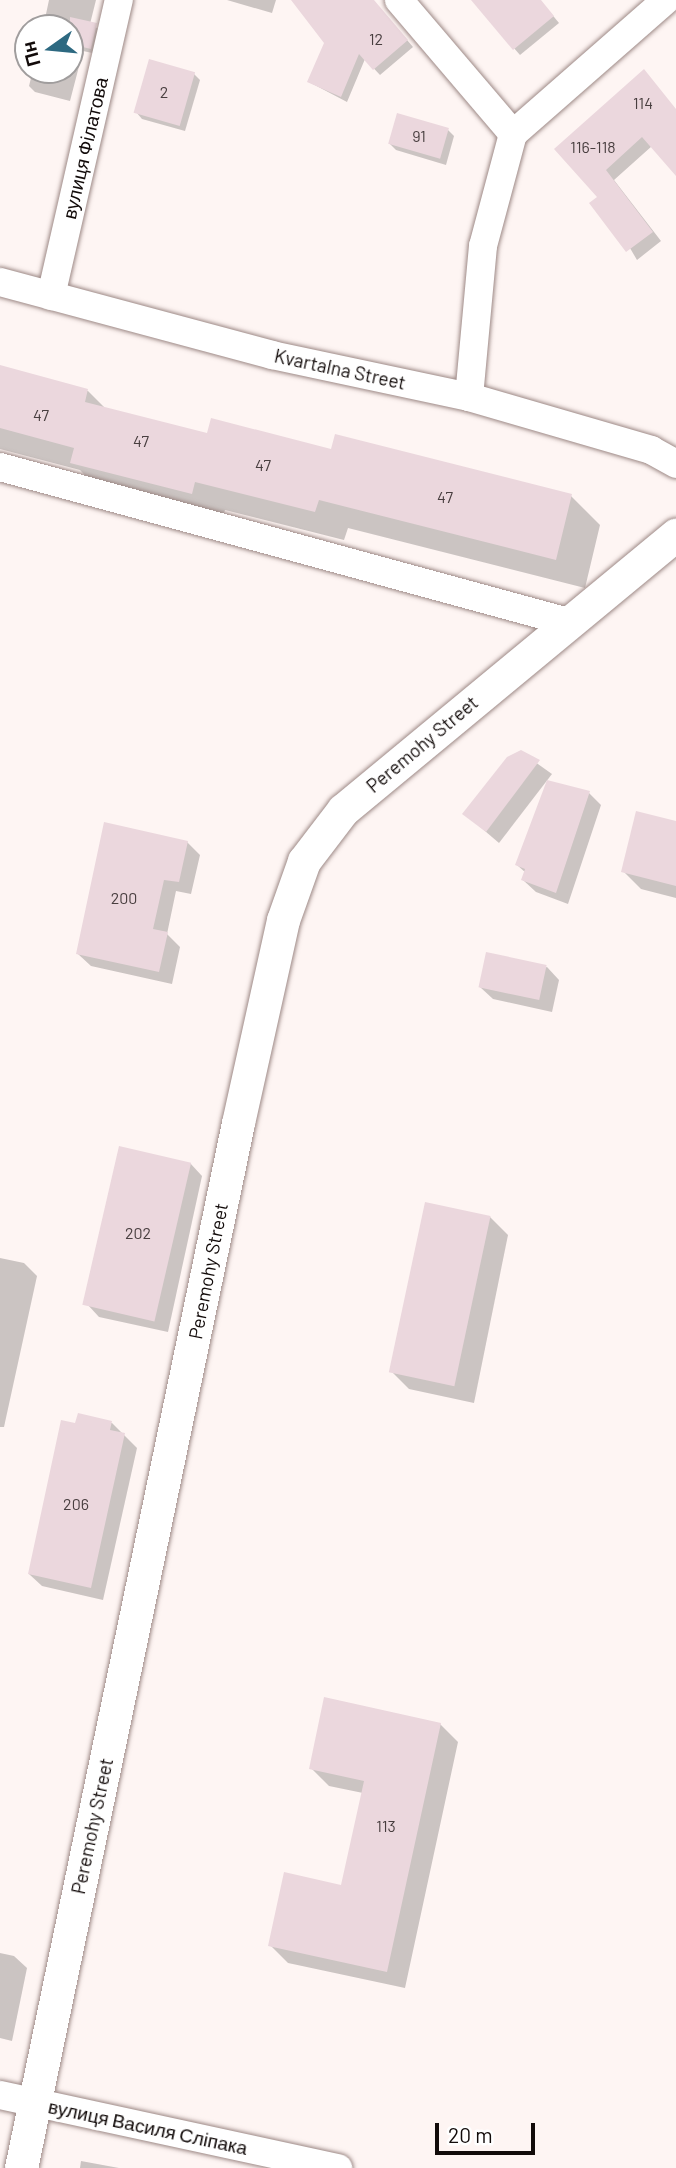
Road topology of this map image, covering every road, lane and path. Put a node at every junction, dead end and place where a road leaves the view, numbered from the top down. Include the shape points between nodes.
1 (119, 0) edge
2 (399, 0) edge
3 (666, 0) edge
4 (513, 134) junction
5 (0, 282) edge
6 (51, 296) junction
7 (469, 397) junction
8 (676, 464) edge
9 (0, 467) edge
10 (676, 535) edge
11 (568, 622) junction
12 (0, 2095) edge
13 (34, 2103) junction
14 (21, 2168) edge
15 (338, 2168) edge

1 - 6 street, вулиця Філатова
2 - 4 street
3 - 4 street
4 - 7 street via 483,246
5 - 6 street, Kvartalna Street
6 - 7 street, Kvartalna Street via 272,355
7 - 8 street, Kvartalna Street via 651,450
9 - 11 street
10 - 11 street, Peremohy Street
11 - 13 street, Peremohy Street via 343,810 304,861 287,908
12 - 13 street, вулиця Василя Сліпака
13 - 14 street, Peremohy Street
13 - 15 street, вулиця Василя Сліпака

